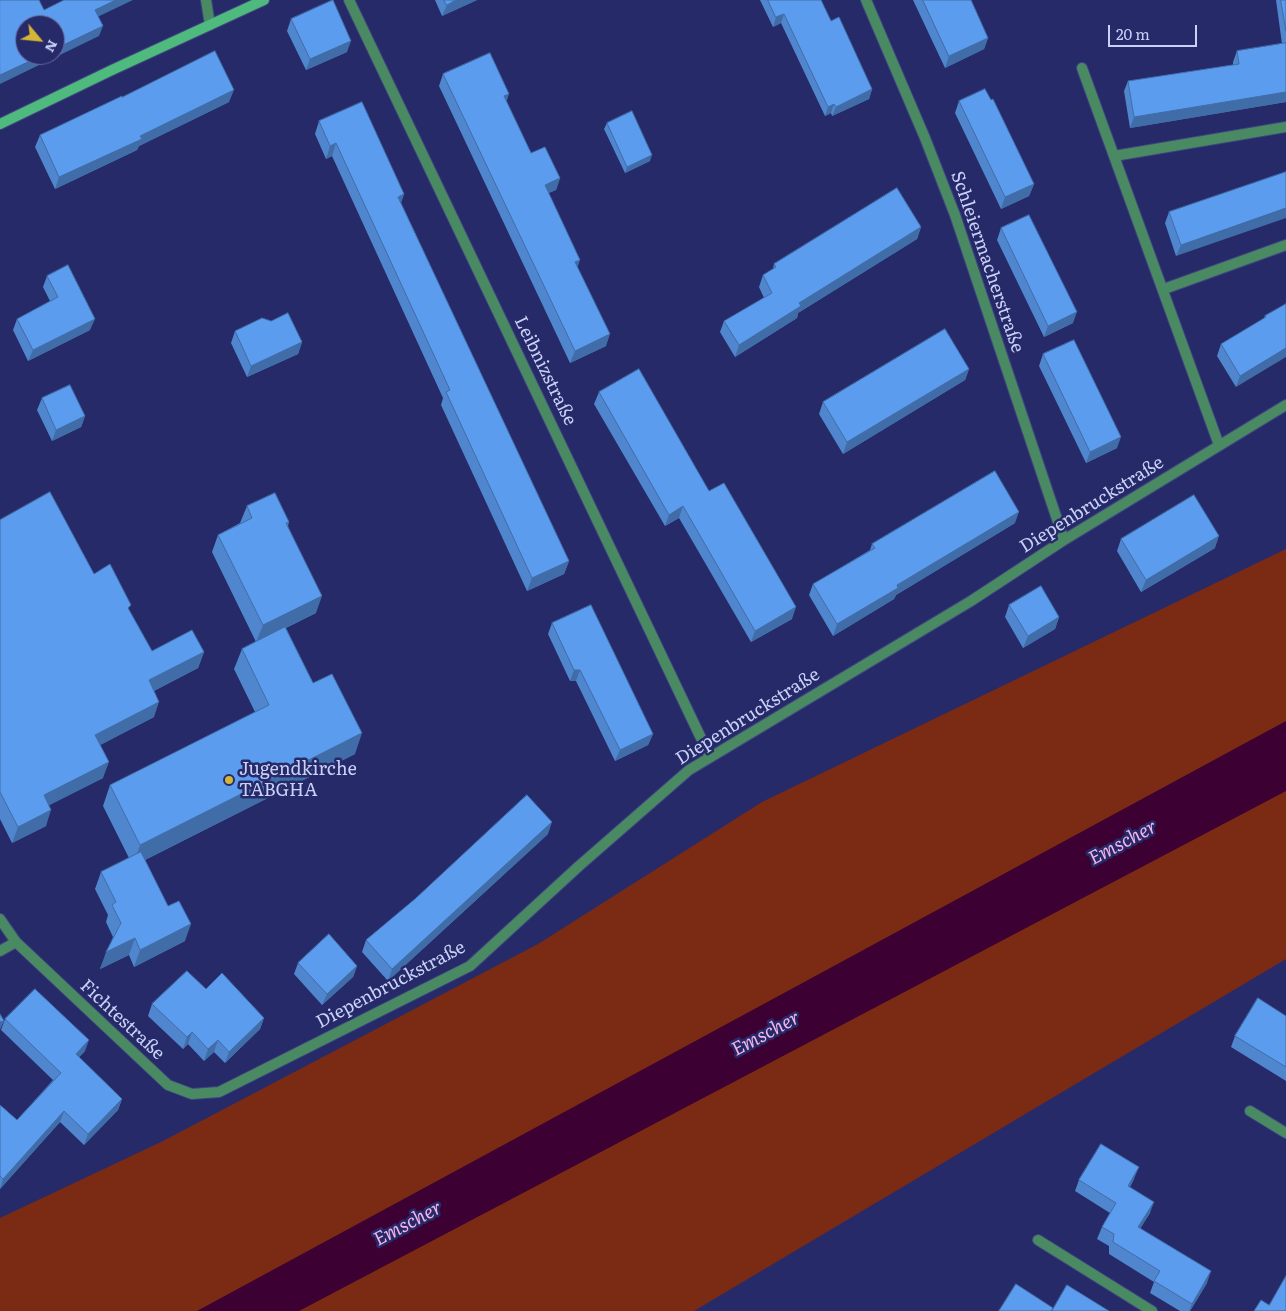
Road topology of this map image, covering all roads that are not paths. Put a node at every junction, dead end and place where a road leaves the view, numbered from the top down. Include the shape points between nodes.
1 (206, 0) edge
2 (264, 0) edge
3 (349, 0) edge
4 (866, 0) edge
5 (210, 25) junction
6 (1082, 68) dead end
7 (0, 124) edge
8 (1286, 128) edge
9 (1114, 156) junction
10 (1286, 245) edge
11 (1164, 289) junction
12 (1286, 405) edge
13 (1219, 445) junction
14 (1064, 540) junction
15 (710, 757) junction
16 (0, 918) edge
17 (16, 942) junction
18 (0, 951) edge
19 (219, 1092) joint
20 (1250, 1111) dead end
21 (1286, 1133) edge
22 (1038, 1240) dead end
23 (1152, 1311) edge

1 - 5 street
2 - 5 main road
3 - 15 street, Leibnizstraße
4 - 14 street, Schleiermacherstraße via 955,215
5 - 7 main road
6 - 9 street
8 - 9 street
9 - 11 street
10 - 11 street
11 - 13 street
12 - 13 street, Diepenbruckstraße
13 - 14 street, Diepenbruckstraße
14 - 15 street, Diepenbruckstraße via 971,601
15 - 19 street, Diepenbruckstraße via 689,770 470,966
16 - 17 street, Fichtestraße
17 - 18 street
17 - 19 street, Fichtestraße via 168,1085 192,1094
20 - 21 street
22 - 23 street

